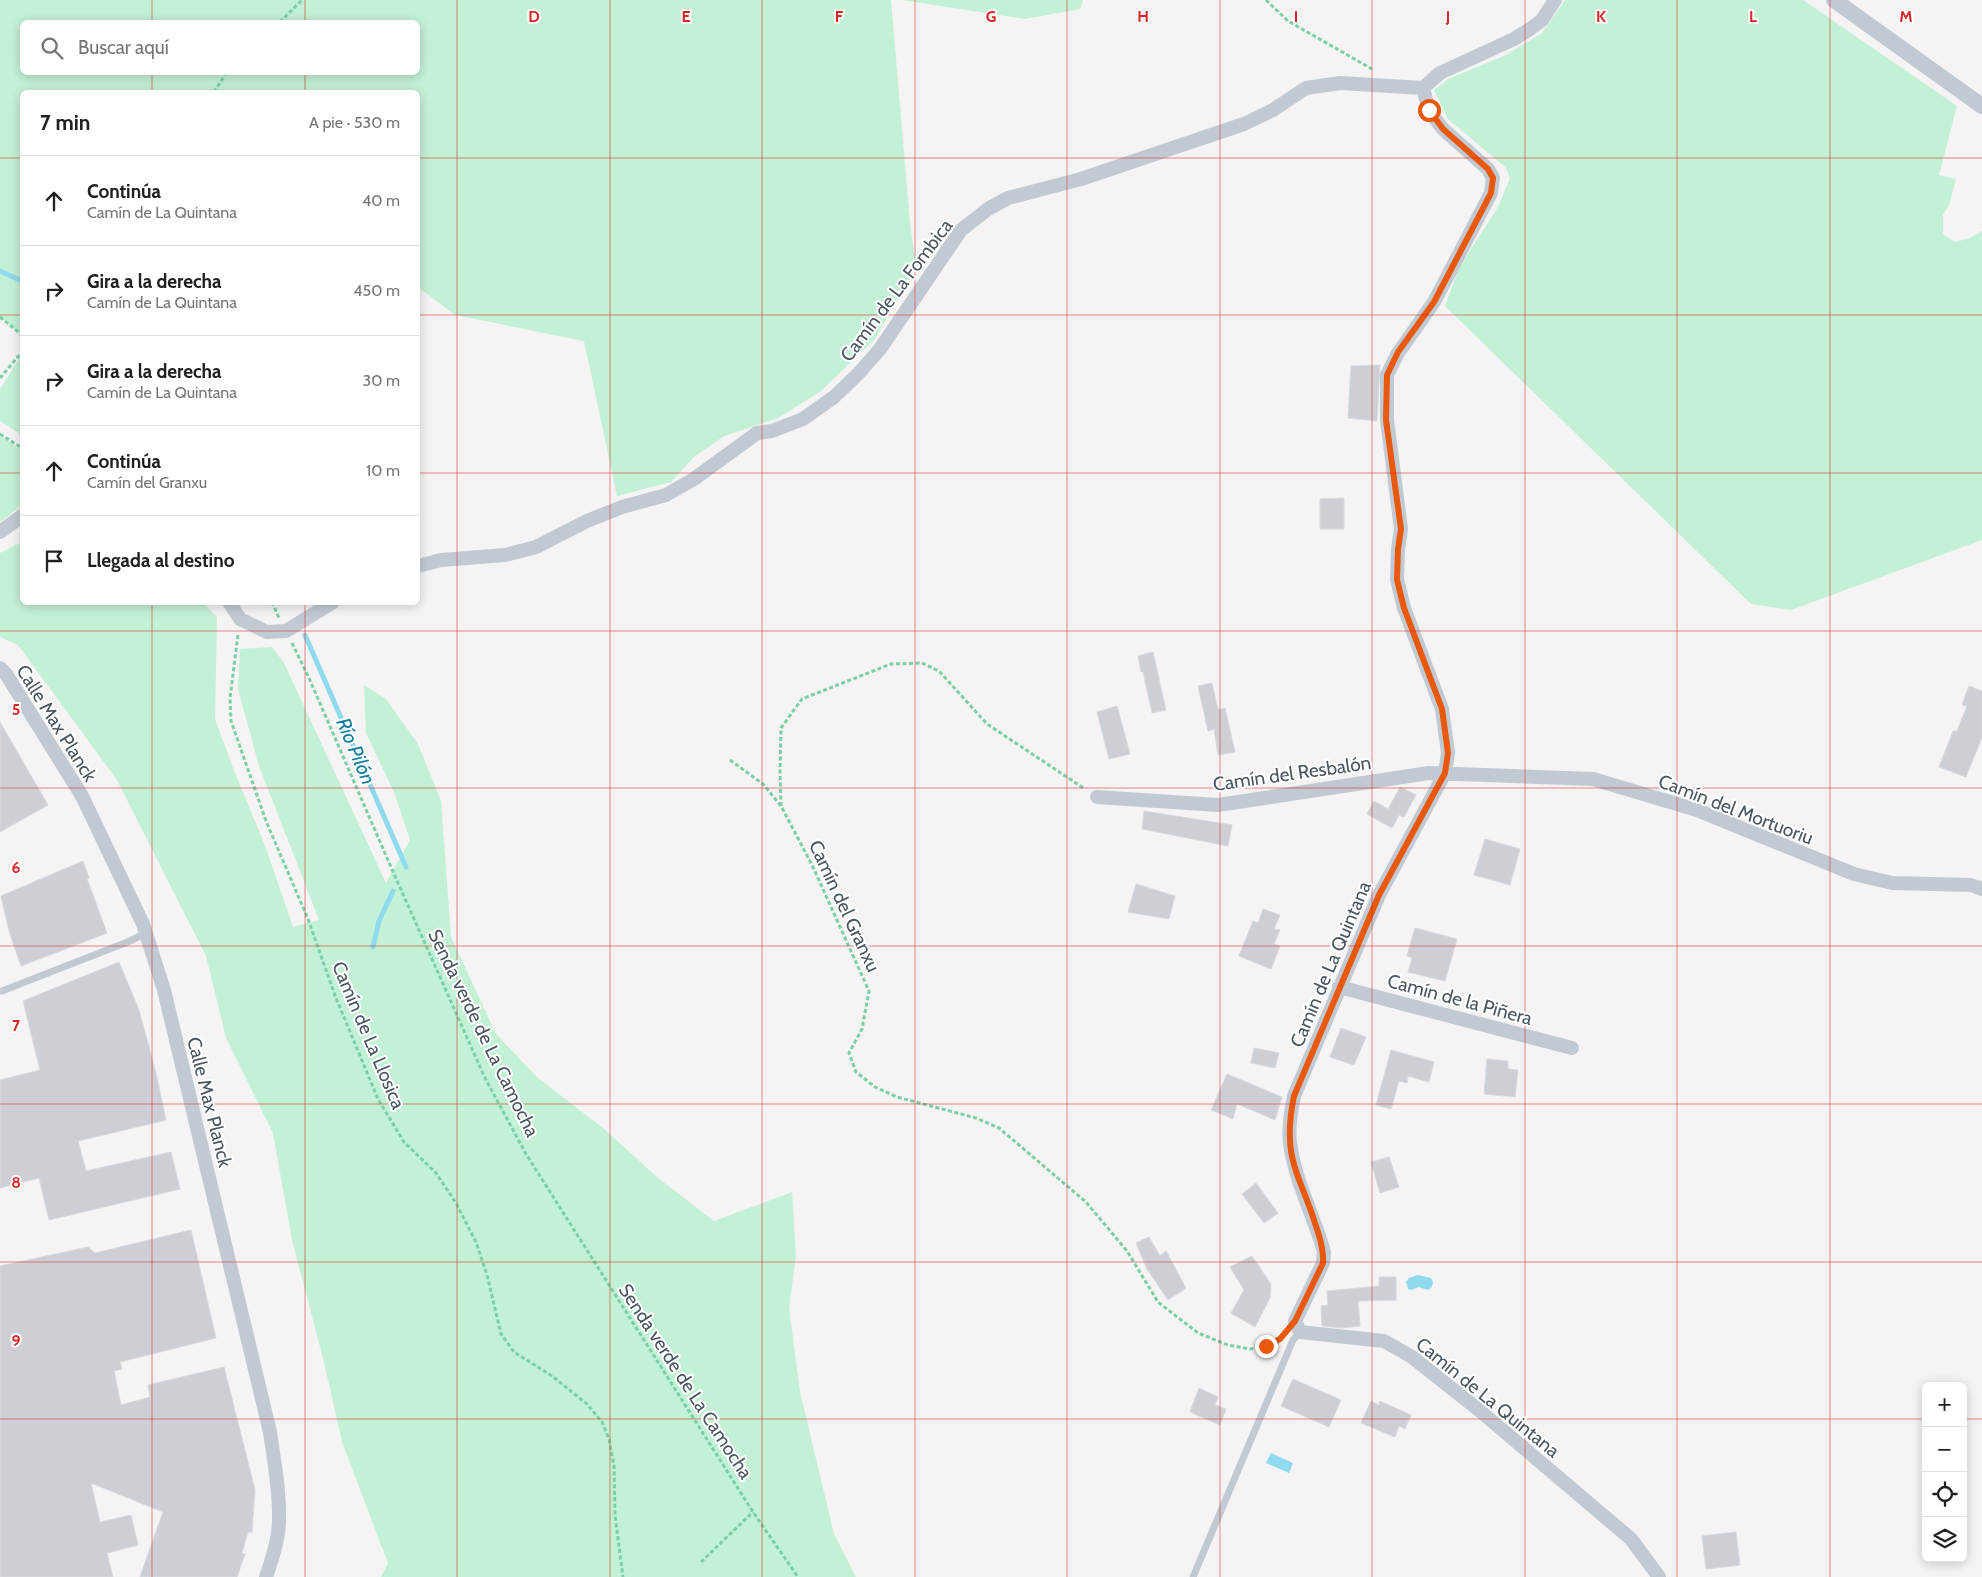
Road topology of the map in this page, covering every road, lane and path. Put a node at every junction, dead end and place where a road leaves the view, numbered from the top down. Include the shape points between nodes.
1 (302, 0) edge
2 (1266, 0) edge
3 (1555, 0) edge
4 (1834, 0) edge
5 (282, 20) edge
6 (225, 75) edge
7 (1401, 87) junction
8 (1423, 88) junction
9 (215, 90) edge
10 (1982, 106) edge
11 (0, 317) edge
12 (20, 333) edge
13 (20, 354) edge
14 (0, 378) edge
15 (0, 434) edge
16 (20, 447) edge
17 (20, 517) edge
18 (0, 532) edge
19 (420, 565) edge
20 (231, 605) edge
21 (273, 605) edge
22 (328, 605) edge
23 (240, 620) junction
24 (286, 631) junction
25 (0, 668) edge
26 (730, 760) dead end
27 (1445, 773) junction
28 (1098, 797) joint
29 (781, 806) junction
30 (1982, 889) edge
31 (146, 933) junction
32 (1339, 987) junction
33 (2, 991) dead end
34 (1572, 1048) dead end
35 (1298, 1327) junction
36 (753, 1512) junction
37 (701, 1562) dead end
38 (266, 1577) edge
39 (623, 1577) edge
40 (798, 1577) edge
41 (1193, 1577) edge
42 (1659, 1577) edge

1 - 5 path
2 - 7 path via 1288,21
3 - 8 street via 1542,20 1530,29 1440,73
4 - 10 street
6 - 9 path
7 - 8 street, Camín de La Fombica
7 - 19 street, Camín de La Fombica via 1340,83 1306,88 1244,124 1081,180 1008,198 961,230 880,349 834,397 803,419 757,433 694,479 666,495 622,507 536,547 505,555 441,560
8 - 27 street, Camín de La Quintana via 1433,117 1488,169 1493,178 1491,193 1444,285 1398,352 1387,375 1386,420 1401,529 1397,580 1404,608 1442,709 1448,753
11 - 12 path
13 - 14 path
15 - 16 path
17 - 18 street
20 - 23 street
21 - 24 path, Senda verde de La Camocha
22 - 24 street
23 - 24 street via 267,632
23 - 39 path, Camín de La Llosica via 230,698 231,721 266,821 308,919 336,998 378,1099 404,1142 436,1173 476,1242 501,1334 514,1352 552,1376 587,1404 602,1422 614,1466 615,1515
24 - 36 path, Senda verde de La Camocha via 485,1078 536,1170
25 - 31 street, Calle Max Planck via 82,796
26 - 29 path, Camín del Granxu via 763,784
27 - 28 street, Camín del Resbalón via 1218,804
27 - 30 street, Camín del Mortuoriu via 1593,779 1697,810 1854,874 1892,883 1972,885
27 - 32 street, Camín de La Quintana via 1379,895
28 - 29 path via 987,724 939,670 922,663 891,664 802,699 781,728
29 - 35 path, Camín del Granxu via 870,991 862,1029 849,1053 856,1072 875,1087 897,1097 976,1118 999,1128 1086,1202 1127,1252 1158,1302 1198,1333 1228,1345 1250,1348 1266,1346
31 - 33 lane
31 - 38 street, Calle Max Planck via 164,990 270,1432 278,1486 279,1522
32 - 34 street, Camín de la Piñera
32 - 35 street, Camín de La Quintana via 1294,1096 1290,1116 1294,1160 1324,1252 1323,1263
35 - 41 lane
35 - 42 street, Camín de La Quintana via 1384,1341 1412,1357 1631,1539
36 - 37 path
36 - 40 path, Senda verde de La Camocha

